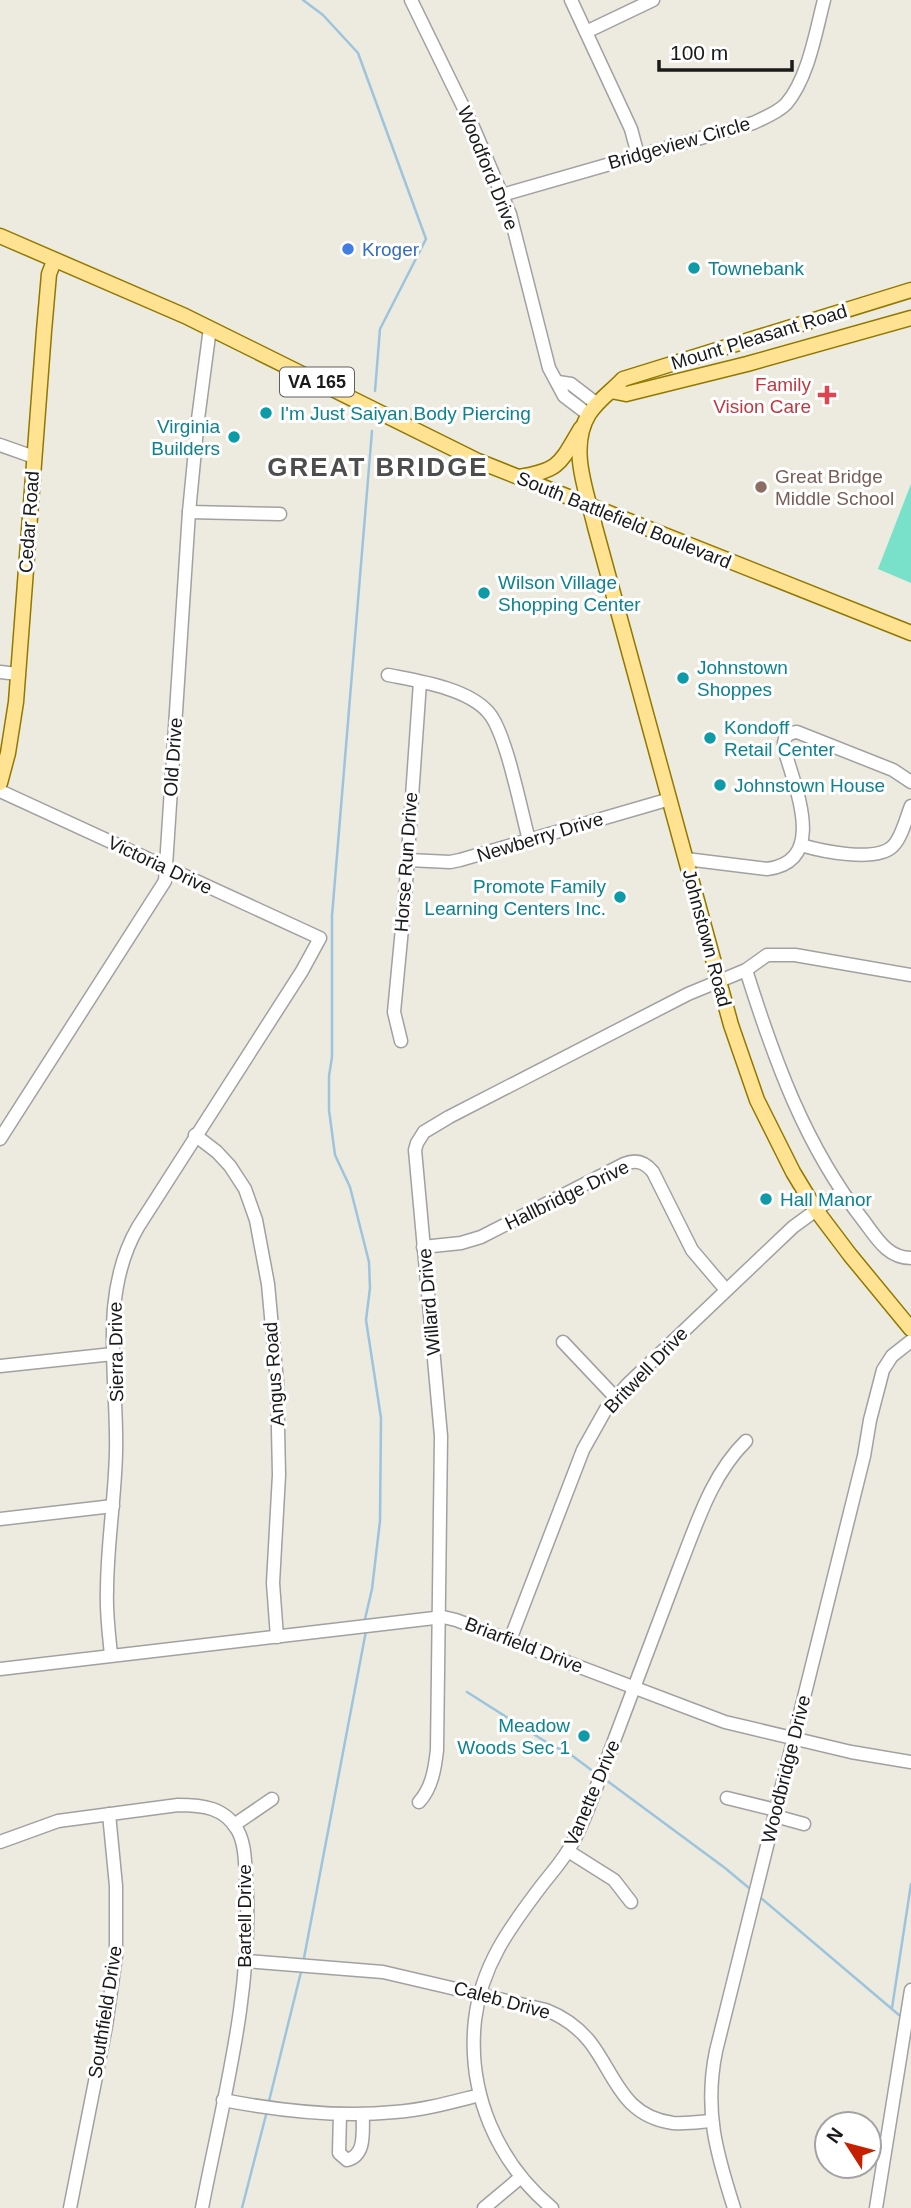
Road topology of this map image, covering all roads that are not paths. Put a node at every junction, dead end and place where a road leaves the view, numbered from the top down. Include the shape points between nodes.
1 (411, 0) edge
2 (571, 0) edge
3 (653, 0) edge
4 (824, 0) edge
5 (586, 32) junction
6 (638, 155) junction
7 (502, 195) junction
8 (0, 236) edge
9 (54, 261) junction
10 (911, 290) edge
11 (911, 318) edge
12 (210, 328) junction
13 (761, 336) junction
14 (649, 387) junction
15 (611, 391) junction
16 (591, 412) junction
17 (0, 445) edge
18 (34, 457) junction
19 (517, 478) junction
20 (590, 506) junction
21 (189, 512) junction
22 (281, 514) dead end
23 (911, 633) edge
24 (0, 672) edge
25 (18, 674) junction
26 (388, 675) dead end
27 (420, 682) junction
28 (911, 782) edge
29 (0, 783) edge
30 (0, 792) edge
31 (670, 799) junction
32 (911, 806) edge
33 (529, 840) junction
34 (800, 845) junction
35 (686, 859) junction
36 (408, 860) junction
37 (166, 867) junction
38 (320, 938) joint
39 (746, 970) junction
40 (911, 975) edge
41 (719, 982) junction
42 (401, 1041) dead end
43 (195, 1135) junction
44 (0, 1139) edge
45 (841, 1192) junction
46 (816, 1210) junction
47 (424, 1247) junction
48 (909, 1258) edge
49 (726, 1290) junction
50 (911, 1329) edge
51 (911, 1341) edge
52 (563, 1342) dead end
53 (113, 1354) junction
54 (0, 1366) edge
55 (615, 1397) junction
56 (746, 1441) dead end
57 (113, 1506) junction
58 (0, 1518) edge
59 (439, 1618) junction
60 (277, 1637) junction
61 (510, 1640) junction
62 (111, 1655) junction
63 (0, 1669) edge
64 (634, 1687) junction
65 (794, 1739) junction
66 (911, 1762) edge
67 (272, 1798) dead end
68 (727, 1798) dead end
69 (419, 1802) dead end
70 (775, 1813) junction
71 (109, 1814) junction
72 (804, 1824) dead end
73 (234, 1825) junction
74 (0, 1842) edge
75 (568, 1851) junction
76 (631, 1902) dead end
77 (246, 1961) junction
78 (911, 1990) edge
79 (480, 1994) junction
80 (480, 2095) junction
81 (223, 2100) junction
82 (363, 2114) junction
83 (340, 2115) junction
84 (711, 2121) junction
85 (521, 2177) junction
86 (70, 2208) edge
87 (202, 2208) edge
88 (484, 2208) edge
89 (552, 2208) edge
90 (734, 2208) edge
91 (876, 2208) edge

1 - 7 street, Woodford Drive
2 - 5 street
3 - 5 street
4 - 6 street, Bridgeview Circle via 800,83 782,107 753,123
5 - 6 street via 631,129
6 - 7 street, Bridgeview Circle
7 - 16 street, Woodford Drive via 549,368 564,396
8 - 9 main road, South Battlefield Boulevard
9 - 12 main road, South Battlefield Boulevard / VA 165
9 - 18 main road, Cedar Road
10 - 13 main road, Mount Pleasant Road
11 - 14 main road, Mount Pleasant Road
12 - 19 main road, South Battlefield Boulevard / VA 165
12 - 21 street, Old Drive
13 - 14 main road via 658,376
13 - 15 main road, Mount Pleasant Road via 623,379
14 - 15 main road, Mount Pleasant Road via 626,394
15 - 16 main road, Mount Pleasant Road
16 - 19 main road, Mount Pleasant Road via 557,465
16 - 20 main road via 582,436 580,467
17 - 18 street
18 - 25 main road, Cedar Road
19 - 20 main road, South Battlefield Boulevard / VA 165
20 - 23 main road, South Battlefield Boulevard
20 - 31 main road, Johnstown Road
21 - 22 street
21 - 37 street, Old Drive
24 - 25 street
25 - 29 main road, Cedar Road via 11,739
26 - 27 street
27 - 33 street via 468,698 489,713 504,745
27 - 36 street, Horse Run Drive
28 - 34 street via 893,770 790,734 784,739 784,748 804,825
30 - 37 street, Victoria Drive
31 - 33 street, Newberry Drive
31 - 35 main road, Johnstown Road
32 - 34 street via 895,844 884,852 867,855
33 - 36 street, Newberry Drive via 450,862
34 - 35 street via 787,863 767,869
35 - 41 main road, Johnstown Road
36 - 42 street, Horse Run Drive via 394,1012
37 - 38 street, Victoria Drive
37 - 44 street, Old Drive via 165,881
38 - 43 street, Sierra Drive
39 - 40 street, Willard Drive via 763,956 775,954
39 - 41 street, Willard Drive
39 - 45 street via 797,1111
41 - 46 main road, Johnstown Road via 757,1100
41 - 47 street, Willard Drive via 424,1132 415,1150
43 - 53 street, Sierra Drive via 128,1246 114,1295
43 - 60 street, Angus Road via 230,1166 245,1189 268,1284 277,1382 279,1475 273,1550
45 - 46 street, Britwell Drive
45 - 48 street via 887,1250
46 - 49 street, Britwell Drive
46 - 50 main road, Johnstown Road
47 - 49 street, Hallbridge Drive via 481,1237 638,1161 650,1167 692,1250
47 - 59 street, Willard Drive via 440,1436
49 - 55 street, Britwell Drive
51 - 65 street, Woodbridge Drive via 887,1363 878,1384
52 - 55 street
53 - 54 street
53 - 57 street, Sierra Drive via 117,1404
55 - 61 street, Britwell Drive via 583,1450
56 - 64 street, Vanette Drive via 726,1462 701,1514
57 - 58 street
57 - 62 street, Sierra Drive via 107,1590
59 - 60 street, Briarfield Drive
59 - 61 street, Briarfield Drive
59 - 69 street, Willard Drive via 437,1749 428,1791
60 - 62 street, Briarfield Drive
61 - 64 street, Briarfield Drive
62 - 63 street, Briarfield Drive
64 - 65 street, Briarfield Drive via 725,1722
64 - 75 street, Vanette Drive
65 - 66 street, Briarfield Drive
65 - 70 street, Woodbridge Drive
67 - 73 street
68 - 70 street
70 - 72 street
70 - 84 street, Woodbridge Drive via 716,2051 710,2084
71 - 73 street via 197,1804 217,1811
71 - 74 street via 58,1821
71 - 86 street, Southfield Drive via 116,1956
73 - 77 street, Bartell Drive via 244,1855
75 - 76 street via 614,1880
75 - 79 street, Vanette Drive via 508,1929
77 - 79 street, Caleb Drive via 383,1972
77 - 81 street, Bartell Drive
78 - 91 street
79 - 80 street, Vanette Drive via 474,2044
79 - 84 street, Caleb Drive via 568,2020 592,2044 619,2091 641,2112 671,2123
80 - 82 street via 424,2108
80 - 85 street, Vanette Drive via 495,2137
81 - 83 street
81 - 87 street, Bartell Drive
82 - 83 street
82 - 83 street via 361,2149 347,2160 339,2152
84 - 90 street, Woodbridge Drive
85 - 88 street
85 - 89 street, Vanette Drive

